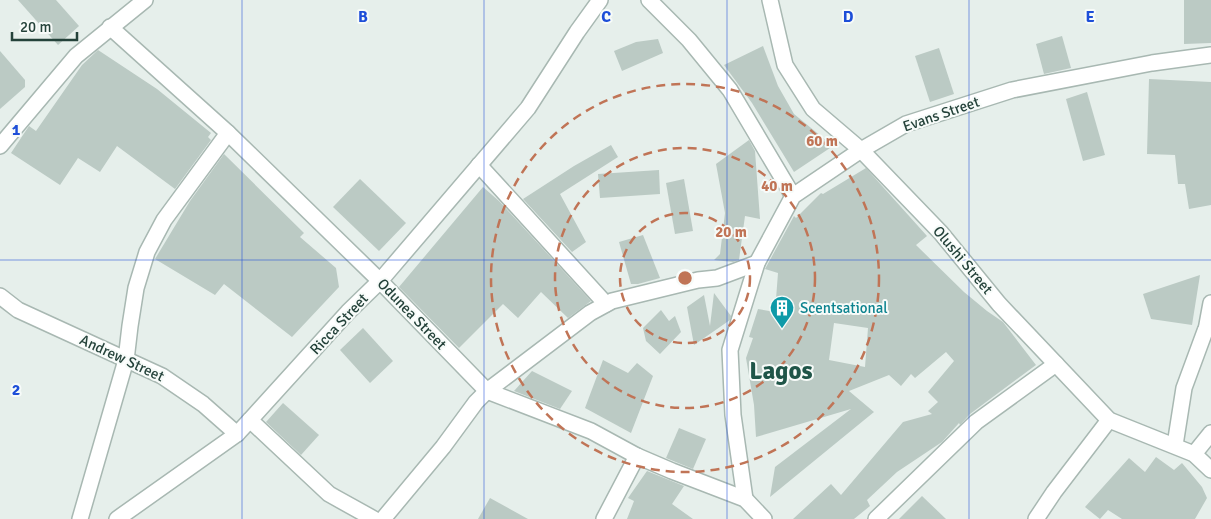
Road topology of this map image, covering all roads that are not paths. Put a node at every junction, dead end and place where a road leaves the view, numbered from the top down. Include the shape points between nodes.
1 (145, 0) edge
2 (600, 0) edge
3 (649, 0) edge
4 (770, 0) edge
5 (110, 27) junction
6 (1211, 55) edge
7 (228, 133) junction
8 (0, 146) edge
9 (861, 150) junction
10 (479, 165) junction
11 (793, 196) junction
12 (757, 263) junction
13 (380, 281) junction
14 (0, 296) edge
15 (1211, 303) edge
16 (606, 304) junction
17 (1208, 326) edge
18 (126, 360) junction
19 (1056, 364) junction
20 (486, 391) junction
21 (250, 420) junction
22 (1109, 420) junction
23 (1211, 433) edge
24 (237, 434) junction
25 (1175, 445) junction
26 (1194, 454) junction
27 (637, 456) junction
28 (1211, 470) edge
29 (745, 499) junction
30 (80, 519) edge
31 (117, 519) edge
32 (374, 519) edge
33 (383, 519) edge
34 (604, 519) edge
35 (764, 519) edge
36 (876, 519) edge
37 (1036, 519) edge

1 - 5 street
2 - 10 street, Ricca Street via 528,108
3 - 11 street via 690,40 730,90
4 - 9 street, Olushi Street via 785,65 813,109
5 - 7 street, Odunea Street
5 - 8 street via 76,56
6 - 9 street, Evans Street via 1012,90 906,124
7 - 13 street, Odunea Street
7 - 18 street via 164,220 148,252 136,288
9 - 11 street, Evans Street
9 - 19 street, Olushi Street via 941,233 999,304
10 - 13 street, Ricca Street
10 - 16 street
11 - 12 street, Evans Street
12 - 16 street via 717,278
12 - 29 street, Evans Street via 730,350 733,415
13 - 20 street, Odunea Street
13 - 21 street, Ricca Street
14 - 18 street, Andrew Street via 18,310
15 - 17 street
16 - 20 street via 590,312
17 - 25 street via 1184,388
18 - 24 street, Andrew Street via 162,376 203,404
18 - 30 street
19 - 22 street, Olushi Street
19 - 36 street via 976,422
20 - 27 street, Odunea Street via 591,431
20 - 33 street
21 - 24 street, Ricca Street
21 - 32 street via 329,494
22 - 25 street, Olushi Street
22 - 37 street
23 - 26 street
24 - 31 street, Ricca Street
25 - 26 street, Olushi Street
26 - 28 street, Olushi Street
27 - 29 street, Odunea Street
27 - 34 street
29 - 35 street, Odunea Street

